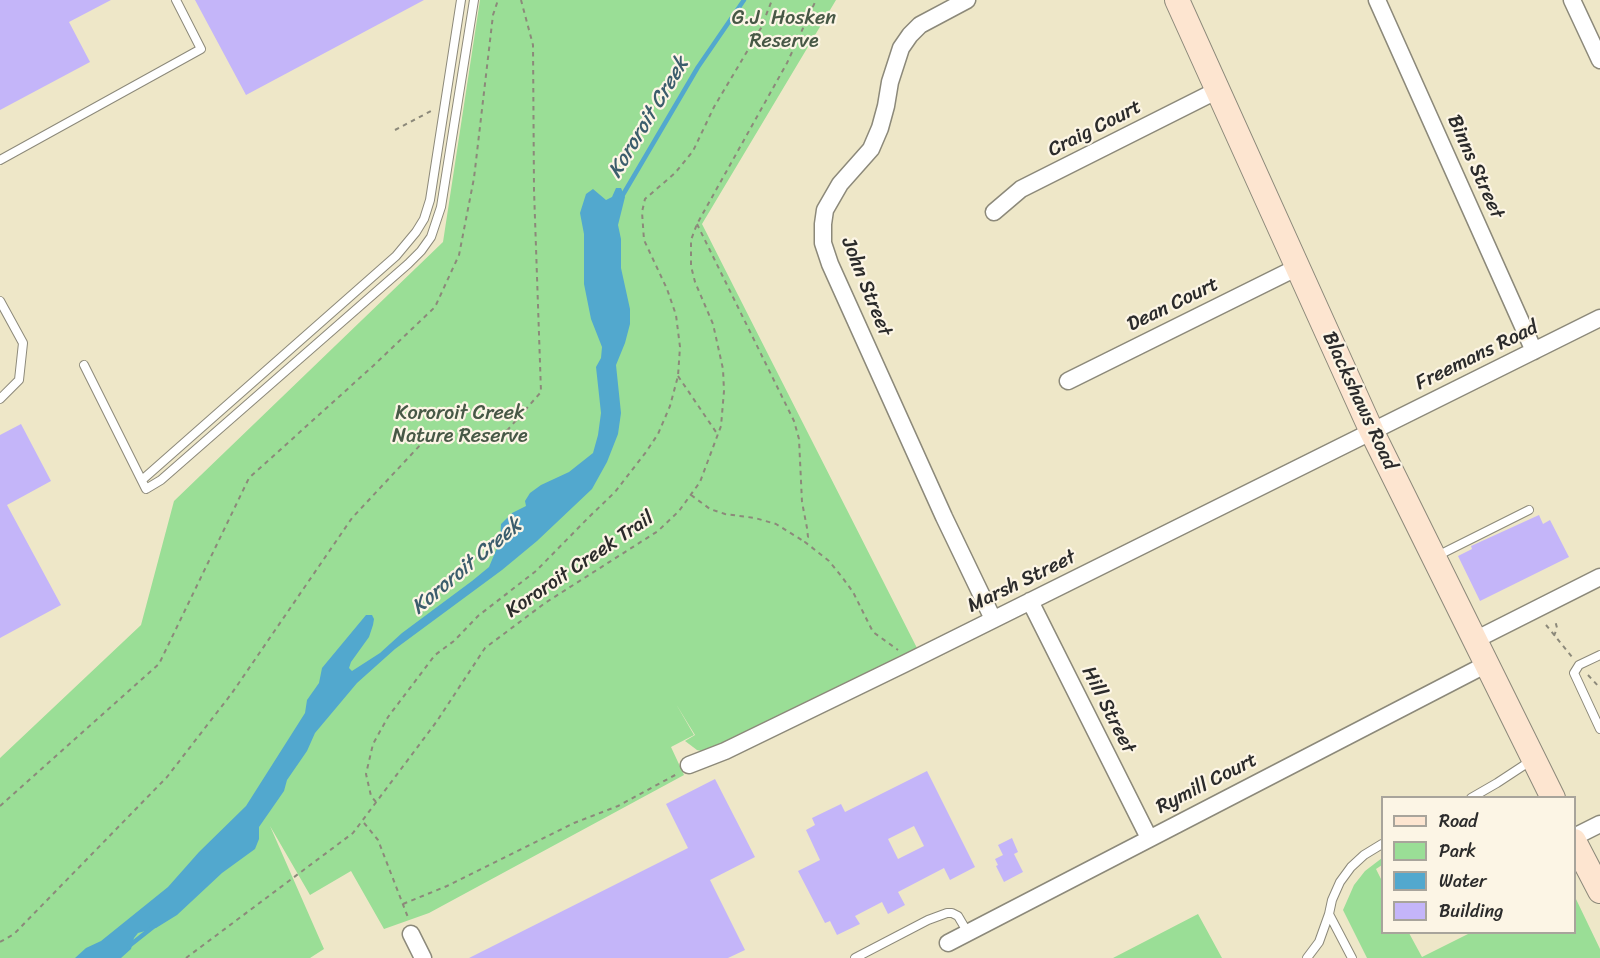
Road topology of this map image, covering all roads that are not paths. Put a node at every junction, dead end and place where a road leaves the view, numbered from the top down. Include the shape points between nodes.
1 (176, 0) edge
2 (461, 0) edge
3 (474, 0) edge
4 (968, 0) edge
5 (1177, 0) edge
6 (1377, 0) edge
7 (1572, 0) edge
8 (1600, 60) edge
9 (1218, 90) junction
10 (0, 160) edge
11 (994, 212) dead end
12 (426, 213) junction
13 (439, 217) junction
14 (1298, 267) junction
15 (355, 293) junction
16 (0, 301) edge
17 (364, 303) junction
18 (1600, 318) edge
19 (1534, 351) junction
20 (285, 354) junction
21 (295, 364) junction
22 (84, 365) dead end
23 (1068, 381) dead end
24 (0, 399) edge
25 (1372, 432) junction
26 (144, 484) junction
27 (1529, 510) dead end
28 (1434, 558) junction
29 (1600, 577) edge
30 (1030, 601) junction
31 (993, 619) junction
32 (1475, 640) junction
33 (1600, 655) edge
34 (1487, 663) junction
35 (1600, 729) edge
36 (1534, 758) junction
37 (689, 765) road end
38 (1474, 796) edge
39 (1552, 796) edge
40 (1600, 824) edge
41 (1149, 838) junction
42 (1576, 838) edge
43 (1576, 841) edge
44 (1381, 845) edge
45 (1600, 891) edge
46 (1329, 914) junction
47 (968, 933) junction
48 (411, 934) road end
49 (948, 943) dead end
50 (423, 958) edge
51 (855, 958) edge
52 (1307, 958) edge
53 (1352, 958) edge

1 - 10 lane via 201,48
2 - 12 lane
3 - 13 lane
4 - 31 street, John Street via 920,25 901,48 875,138 825,210 823,243 939,507
5 - 9 main road, Blackshaws Road
6 - 19 street, Binns Street
7 - 8 street
9 - 11 street, Craig Court via 1021,189
9 - 14 main road, Blackshaws Road
12 - 13 lane
12 - 15 lane via 402,251
13 - 17 lane via 422,251
14 - 23 street, Dean Court
14 - 25 main road, Blackshaws Road
15 - 17 lane
15 - 20 lane
16 - 24 lane via 23,343 20,380
17 - 21 lane
18 - 19 street, Freemans Road
19 - 25 street, Freemans Road
20 - 21 lane
20 - 26 lane
21 - 26 lane via 161,480
22 - 26 lane
25 - 28 main road, Blackshaws Road
25 - 30 street, Marsh Street
27 - 28 lane
28 - 32 main road, Blackshaws Road
29 - 32 street
30 - 31 street, Marsh Street
30 - 41 street, Hill Street
31 - 37 street, Marsh Street
32 - 34 main road, Blackshaws Road
33 - 35 lane via 1579,665 1574,673
34 - 36 main road, Blackshaws Road
34 - 41 street, Rymill Court
36 - 38 lane
36 - 39 main road, Blackshaws Road
40 - 42 street
41 - 47 street, Rymill Court
43 - 45 main road
44 - 46 lane via 1364,855 1340,882
46 - 52 lane via 1319,942
46 - 53 lane
47 - 49 street, Rymill Court
47 - 51 lane via 958,916 947,913
48 - 50 street

